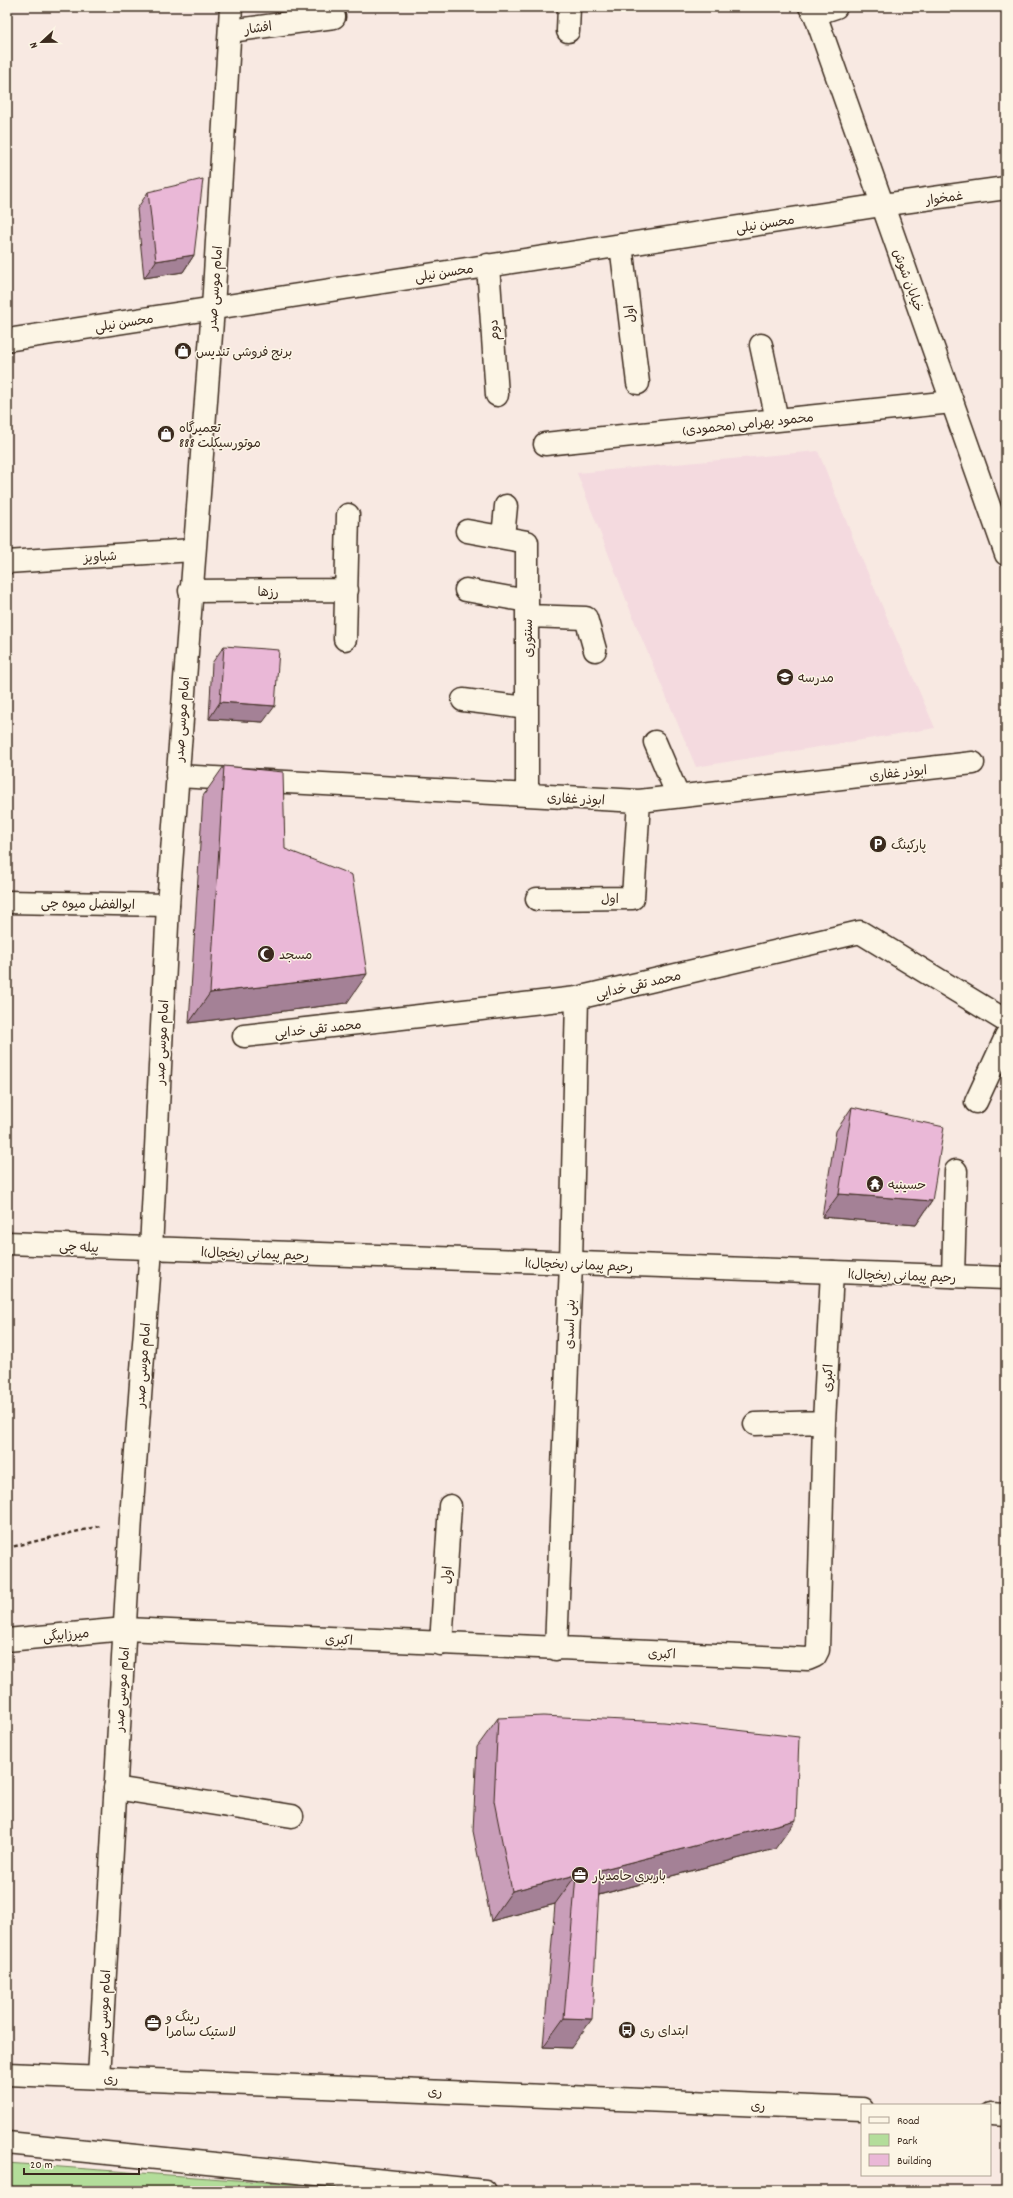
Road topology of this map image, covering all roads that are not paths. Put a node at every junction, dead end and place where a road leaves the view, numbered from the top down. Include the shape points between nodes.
1 (231, 7) edge
2 (569, 7) edge
3 (836, 7) edge
4 (813, 10) edge
5 (334, 17) dead end
6 (230, 31) junction
7 (568, 31) dead end
8 (1006, 188) edge
9 (882, 205) junction
10 (621, 245) junction
11 (488, 266) junction
12 (213, 308) junction
13 (7, 340) edge
14 (761, 345) dead end
15 (638, 383) dead end
16 (497, 395) dead end
17 (952, 402) junction
18 (777, 420) junction
19 (545, 444) dead end
20 (506, 506) dead end
21 (348, 515) dead end
22 (467, 531) dead end
23 (503, 537) junction
24 (193, 550) junction
25 (1006, 554) edge
26 (7, 562) edge
27 (347, 590) junction
28 (466, 590) dead end
29 (190, 591) junction
30 (527, 609) junction
31 (345, 639) dead end
32 (595, 650) dead end
33 (463, 700) dead end
34 (527, 708) junction
35 (655, 742) dead end
36 (973, 763) dead end
37 (178, 776) junction
38 (527, 795) junction
39 (678, 796) junction
40 (638, 801) junction
41 (537, 899) dead end
42 (7, 902) edge
43 (168, 905) junction
44 (577, 998) junction
45 (1006, 1021) edge
46 (244, 1036) dead end
47 (1006, 1036) edge
48 (976, 1102) dead end
49 (956, 1171) dead end
50 (7, 1242) edge
51 (151, 1249) junction
52 (571, 1263) junction
53 (832, 1272) junction
54 (953, 1276) junction
55 (1006, 1278) edge
56 (824, 1422) junction
57 (755, 1424) dead end
58 (450, 1506) dead end
59 (125, 1629) junction
60 (7, 1640) edge
61 (441, 1644) junction
62 (556, 1649) junction
63 (115, 1788) junction
64 (292, 1816) dead end
65 (7, 2074) edge
66 (99, 2078) junction
67 (861, 2109) edge
68 (991, 2114) edge
69 (1006, 2115) edge
70 (7, 2143) edge
71 (485, 2191) edge

1 - 6 street, امام موسی صدر
2 - 7 street
3 - 4 street
4 - 9 street, خیابان شوش
5 - 6 street, افشار
6 - 12 street, امام موسی صدر
8 - 9 street, غمخوار
9 - 10 street, محسن نیلی
9 - 17 street, خیابان شوش
10 - 11 street, محسن نیلی
10 - 15 street, اول
11 - 12 street, محسن نیلی
11 - 16 street, دوم
12 - 13 street, محسن نیلی
12 - 24 street, امام موسی صدر
14 - 18 street
17 - 18 street, محمود بهرامی (محمودی)
17 - 25 street, خیابان شوش
18 - 19 street, محمود بهرامی (محمودی)
20 - 23 street
21 - 27 street
22 - 23 street, سنتوری
23 - 30 street, سنتوری via 527,542
24 - 26 street, شباویز
24 - 29 street, امام موسی صدر
27 - 29 street, رزها
27 - 31 street
28 - 30 street
29 - 37 street, امام موسی صدر
30 - 32 street via 586,618
30 - 34 street, سنتوری
33 - 34 street
34 - 38 street, سنتوری
35 - 39 street
36 - 39 street, ابوذر غفاری
37 - 38 street, ابوذر غفاری
37 - 43 street, امام موسی صدر
38 - 40 street, ابوذر غفاری
39 - 40 street, ابوذر غفاری
40 - 41 street, اول via 633,898
42 - 43 street, ابوالفضل میوه چی
43 - 51 street, امام موسی صدر
44 - 45 street, محمد تقی خدایی via 860,932
44 - 46 street, محمد تقی خدایی
44 - 52 street, بنی اسدی
47 - 48 street
49 - 54 street
50 - 51 street, پیله چی
51 - 52 street, رحیم پیمانی (یخچال)ا
51 - 59 street, امام موسی صدر
52 - 53 street, رحیم پیمانی (یخچال)ا
52 - 62 street, بنی اسدی
53 - 54 street, رحیم پیمانی (یخچال)ا
53 - 56 street, اکبری
54 - 55 street, رحیم پیمانی (یخچال)ا
56 - 57 street
56 - 62 street, اکبری via 818,1650 815,1656 808,1659
58 - 61 street, اول
59 - 60 street, میرزابیگی
59 - 61 street, اکبری
59 - 63 street, امام موسی صدر
61 - 62 street, اکبری
63 - 64 street
63 - 66 street, امام موسی صدر
65 - 66 street, ری
66 - 67 street, ری
68 - 69 street
70 - 71 street

